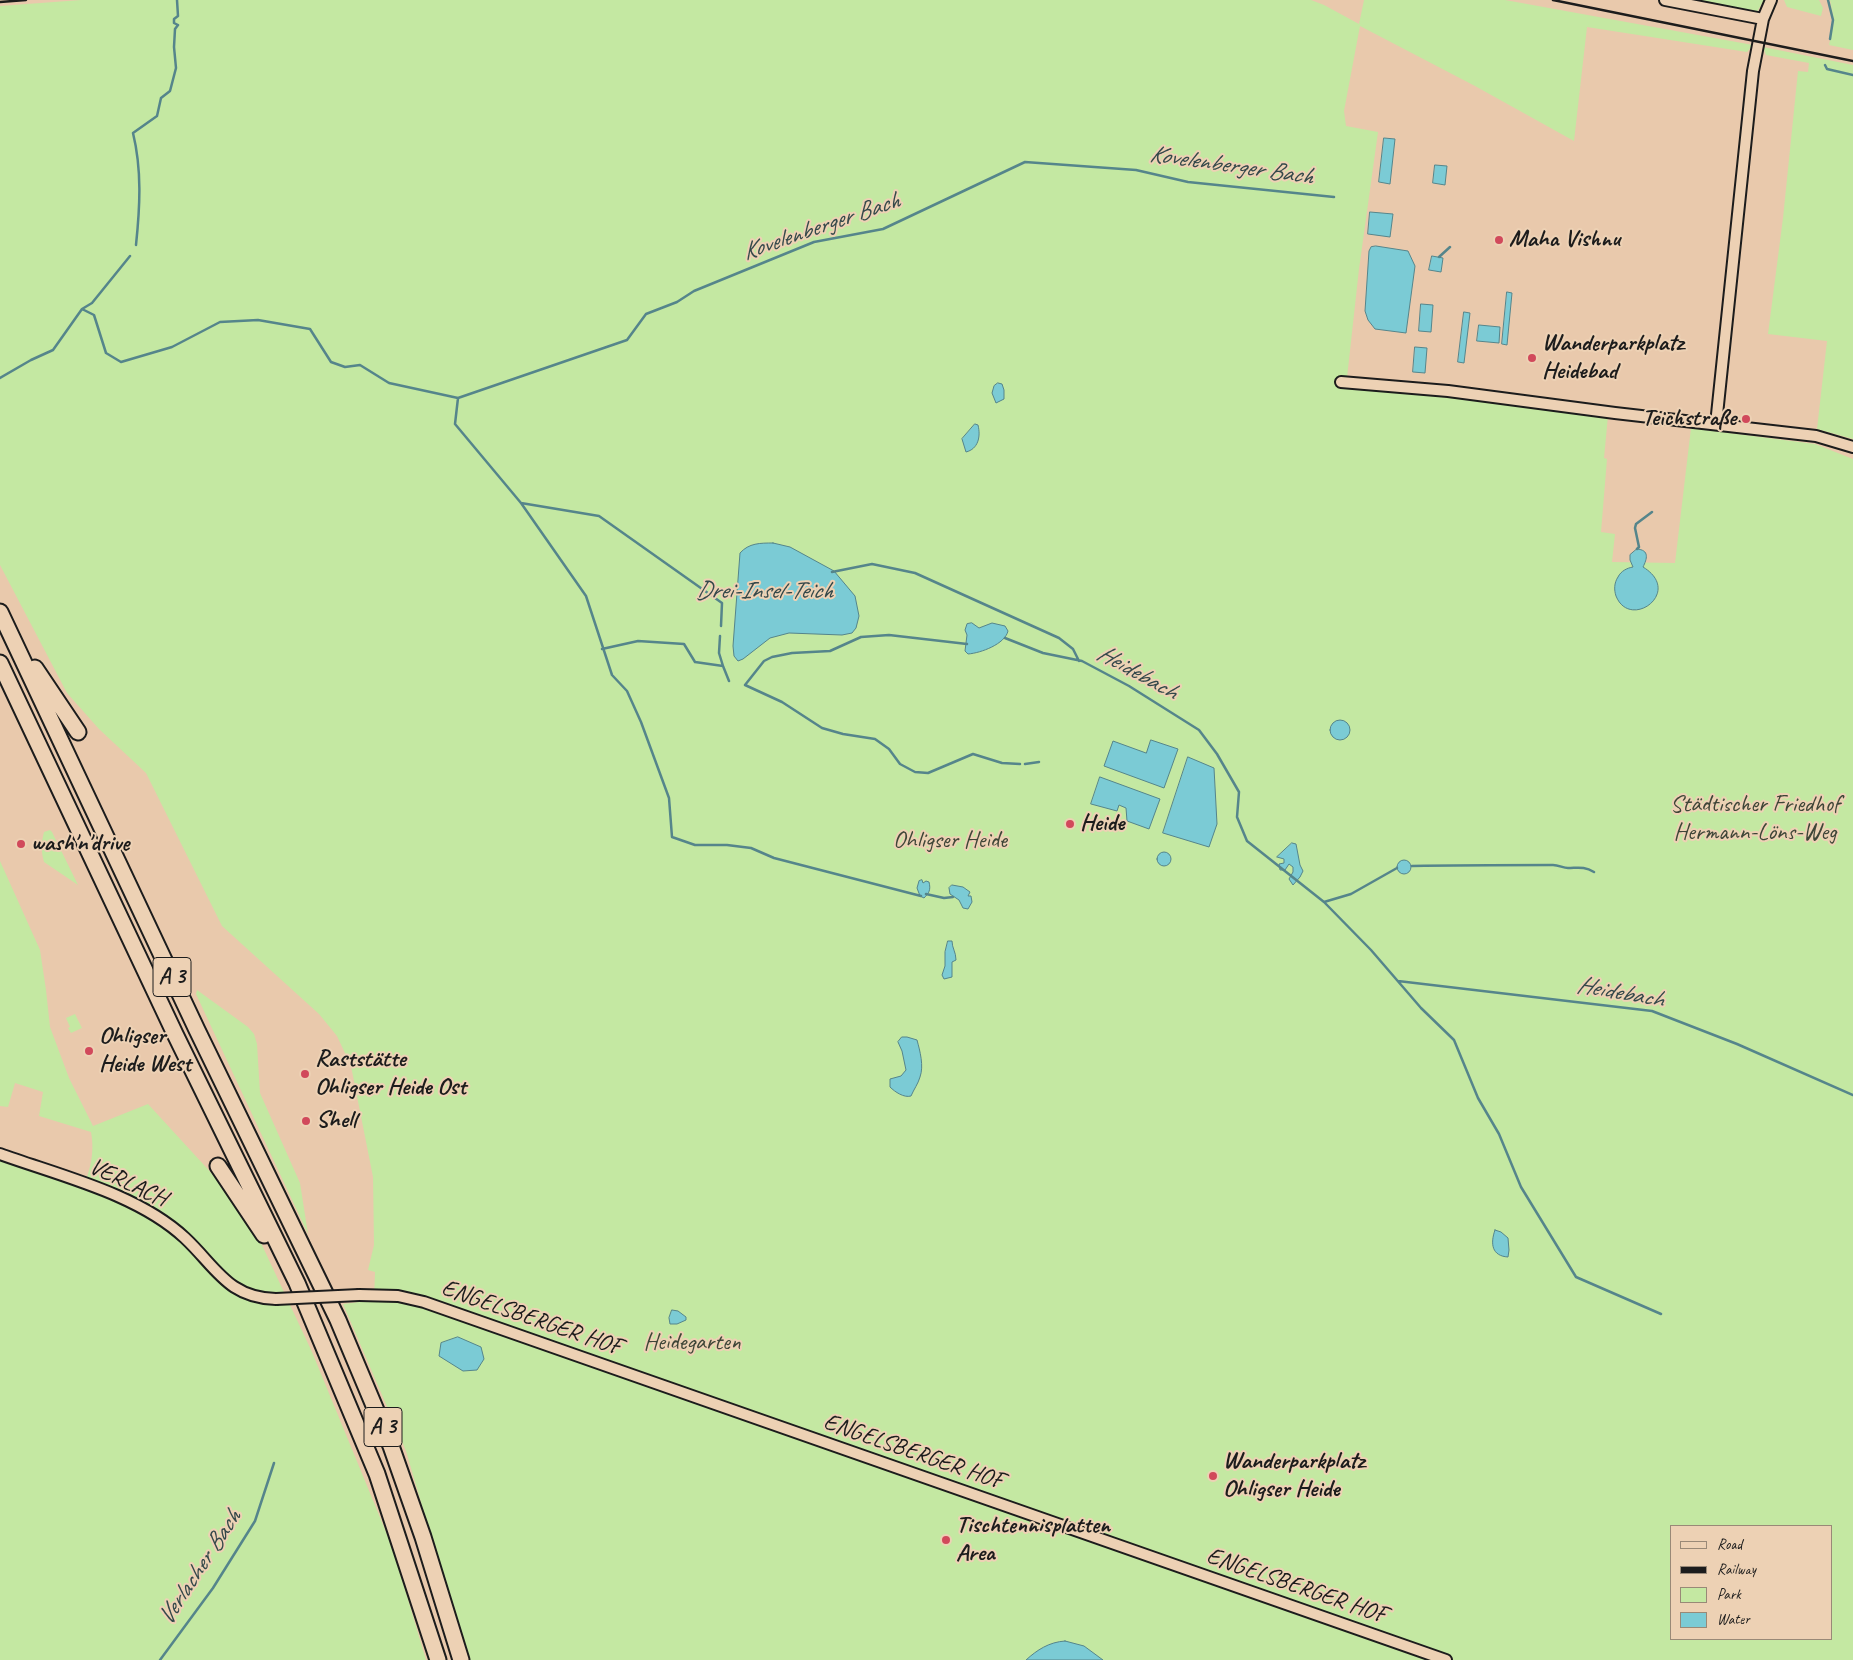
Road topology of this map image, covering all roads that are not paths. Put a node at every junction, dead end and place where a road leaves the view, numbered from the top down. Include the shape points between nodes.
1 (1665, 0) edge
2 (1771, 0) edge
3 (1763, 19) junction
4 (1341, 382) dead end
5 (1716, 424) junction
6 (1853, 447) edge
7 (0, 612) edge
8 (10, 632) junction
9 (0, 663) edge
10 (78, 732) dead end
11 (0, 1154) edge
12 (218, 1166) dead end
13 (322, 1264) dead end
14 (297, 1283) junction
15 (362, 1295) joint
16 (338, 1320) junction
17 (438, 1660) edge
18 (460, 1660) edge
19 (1446, 1660) edge

1 - 3 street
2 - 3 street
3 - 5 street via 1753,71
4 - 5 street via 1448,391
5 - 6 street via 1816,436
7 - 8 highway, A 3
8 - 10 highway
8 - 16 highway, A 3
9 - 14 highway, A 3
11 - 15 street, VERLACH, bridge via 139,1206 166,1222 225,1281 241,1292 276,1300
12 - 14 highway
13 - 16 highway
14 - 17 highway, A 3 via 377,1474
15 - 19 street, ENGELSBERGER HOF via 398,1296 433,1305
16 - 18 highway, A 3 via 391,1446 423,1537

